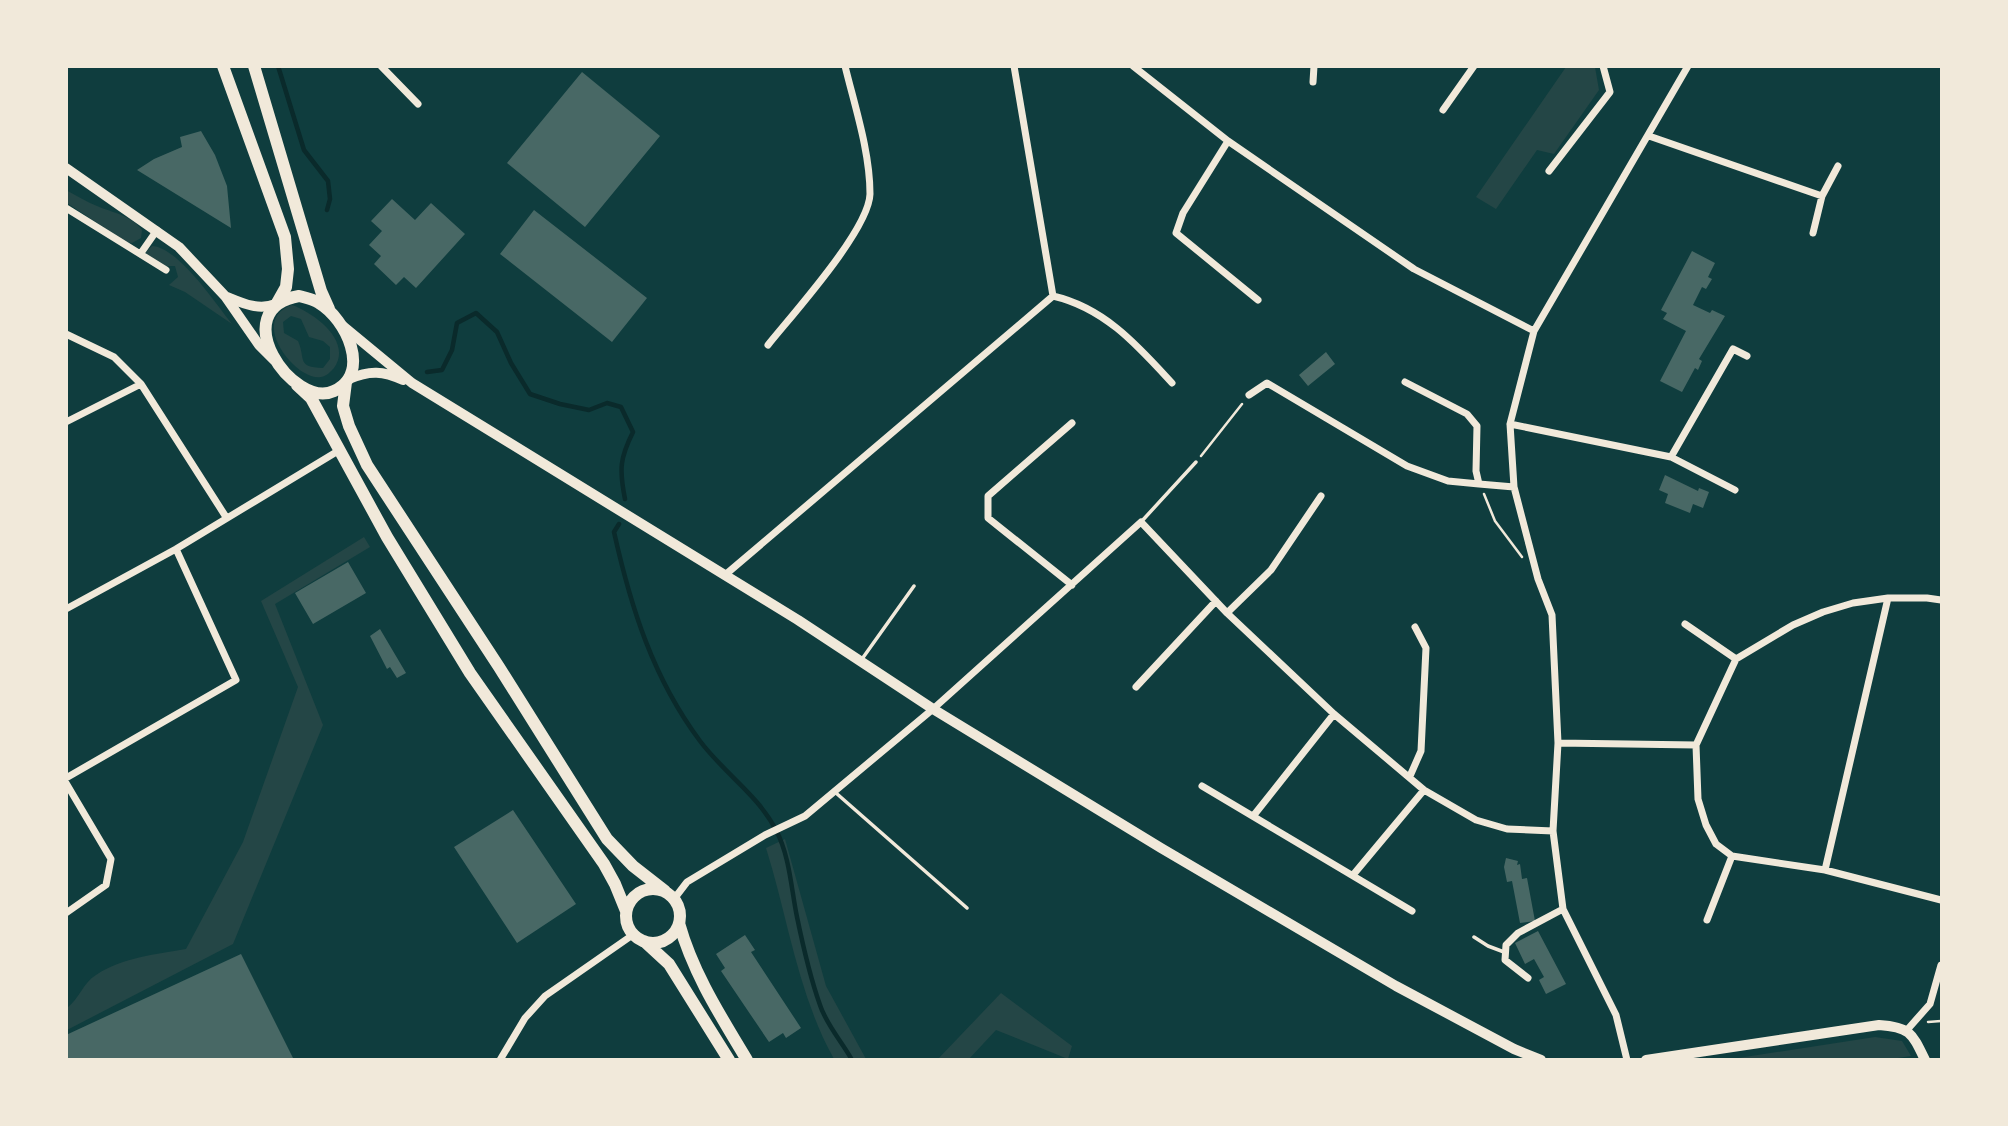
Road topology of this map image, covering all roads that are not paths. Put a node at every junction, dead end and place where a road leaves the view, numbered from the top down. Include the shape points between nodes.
1 (223, 66) edge
2 (233, 66) edge
3 (254, 66) edge
4 (381, 66) edge
5 (845, 66) edge
6 (1014, 66) edge
7 (1133, 66) edge
8 (1314, 66) edge
9 (1474, 66) edge
10 (1602, 66) edge
11 (1688, 66) edge
12 (1313, 82) dead end
13 (418, 104) dead end
14 (1444, 110) dead end
15 (244, 120) junction
16 (1649, 135) junction
17 (1228, 141) junction
18 (1838, 166) dead end
19 (66, 168) edge
20 (1549, 171) dead end
21 (1822, 196) junction
22 (66, 208) edge
23 (157, 230) junction
24 (1813, 233) dead end
25 (141, 253) junction
26 (166, 270) dead end
27 (225, 296) junction
28 (1053, 296) junction
29 (1258, 300) dead end
30 (276, 304) junction
31 (332, 315) junction
32 (343, 326) junction
33 (1534, 331) junction
34 (66, 334) edge
35 (768, 345) dead end
36 (1748, 356) dead end
37 (279, 364) junction
38 (348, 380) junction
39 (1405, 382) dead end
40 (412, 383) junction
41 (1172, 383) dead end
42 (141, 384) junction
43 (297, 385) junction
44 (1249, 396) road end
45 (66, 422) edge
46 (1072, 424) dead end
47 (1510, 424) junction
48 (338, 451) junction
49 (1671, 457) junction
50 (1196, 462) road end
51 (1479, 484) junction
52 (1514, 487) junction
53 (1735, 490) dead end
54 (1321, 496) dead end
55 (226, 517) junction
56 (1141, 522) junction
57 (176, 549) junction
58 (725, 575) junction
59 (1072, 585) junction
60 (914, 586) dead end
61 (1888, 598) junction
62 (1941, 600) edge
63 (1216, 601) junction
64 (66, 609) edge
65 (1227, 613) junction
66 (1685, 624) dead end
67 (1415, 626) dead end
68 (1737, 659) junction
69 (861, 661) junction
70 (1136, 687) dead end
71 (933, 709) junction
72 (1334, 714) junction
73 (1558, 743) junction
74 (1696, 746) junction
75 (1409, 776) junction
76 (66, 780) edge
77 (1202, 786) dead end
78 (1424, 790) junction
79 (834, 791) junction
80 (1254, 815) junction
81 (1553, 831) junction
82 (1732, 856) junction
83 (1825, 870) junction
84 (1353, 875) junction
85 (669, 895) junction
86 (1941, 900) edge
87 (967, 908) dead end
88 (1563, 909) junction
89 (626, 911) junction
90 (1412, 911) dead end
91 (66, 913) edge
92 (1707, 920) dead end
93 (679, 923) junction
94 (1474, 937) dead end
95 (639, 938) junction
96 (1506, 953) junction
97 (1941, 965) edge
98 (1528, 978) dead end
99 (1907, 1030) junction
100 (500, 1059) edge
101 (729, 1059) edge
102 (747, 1059) edge
103 (1541, 1059) edge
104 (1627, 1059) edge
105 (1646, 1059) edge
106 (1925, 1059) edge

1 - 15 highway
2 - 15 highway
3 - 31 highway
4 - 13 street
5 - 35 street via 866,157 870,197 854,236
6 - 28 street
7 - 17 street
8 - 12 street
9 - 14 street
10 - 20 street via 1609,92
11 - 16 street
15 - 30 highway via 285,237 286,287
16 - 21 street
16 - 33 street
17 - 29 street via 1183,212 1177,233
17 - 33 street via 1414,269
18 - 21 street
19 - 23 main road
21 - 24 street
22 - 25 street
23 - 25 street
23 - 27 main road
25 - 26 street
27 - 30 main road via 249,306
27 - 37 main road via 259,345
28 - 41 street via 1083,305 1126,334
28 - 58 street
30 - 31 highway via 299,296 310,298
30 - 37 highway via 264,328
31 - 32 highway
32 - 38 highway via 352,357
32 - 40 main road
33 - 47 street
34 - 42 street via 114,357
36 - 49 street via 1733,349
37 - 43 highway
38 - 40 main road via 384,372
38 - 43 highway via 321,394
38 - 85 highway via 343,407 367,465 607,839
39 - 51 street via 1468,414 1477,426 1475,471
40 - 58 main road
42 - 45 street
42 - 55 street
43 - 48 highway via 311,398
44 - 51 street via 1268,383 1407,466 1448,481
46 - 59 street via 988,496 988,519
47 - 49 street
47 - 52 street
48 - 55 street
48 - 89 highway via 470,673 604,864
49 - 53 street
50 - 56 lane
51 - 52 street
52 - 73 street via 1552,615
54 - 65 street via 1271,570
55 - 57 street
56 - 59 street
56 - 63 street
57 - 64 street
57 - 76 street via 236,680
58 - 69 main road
59 - 71 street
60 - 69 lane
61 - 62 street
61 - 68 street via 1823,612
61 - 83 street
63 - 65 street
63 - 70 street
65 - 72 street
66 - 68 street
67 - 75 street via 1426,648 1421,751
68 - 74 street
69 - 71 main road
71 - 79 street
71 - 103 main road via 1396,986
72 - 75 street
72 - 80 street
73 - 74 street
73 - 81 street
74 - 82 street via 1698,799 1706,825 1716,844
75 - 78 street
76 - 91 street via 111,859 106,885
77 - 80 street
78 - 81 street via 1476,820 1507,829
78 - 84 street
79 - 85 street via 806,816 765,835
79 - 87 lane
80 - 84 street
81 - 88 street
82 - 83 street
82 - 92 street
83 - 86 street
84 - 90 street
85 - 89 highway via 656,889 640,892
85 - 93 highway via 679,909
88 - 96 street via 1518,933 1506,945
88 - 104 street via 1616,1016
89 - 95 highway via 626,921
93 - 95 highway via 663,940
93 - 102 highway via 699,979
94 - 96 lane
95 - 100 street via 545,996
95 - 101 highway via 669,964
96 - 98 street via 1505,960
97 - 99 street via 1930,1004
99 - 105 main road via 1879,1025
99 - 106 main road

